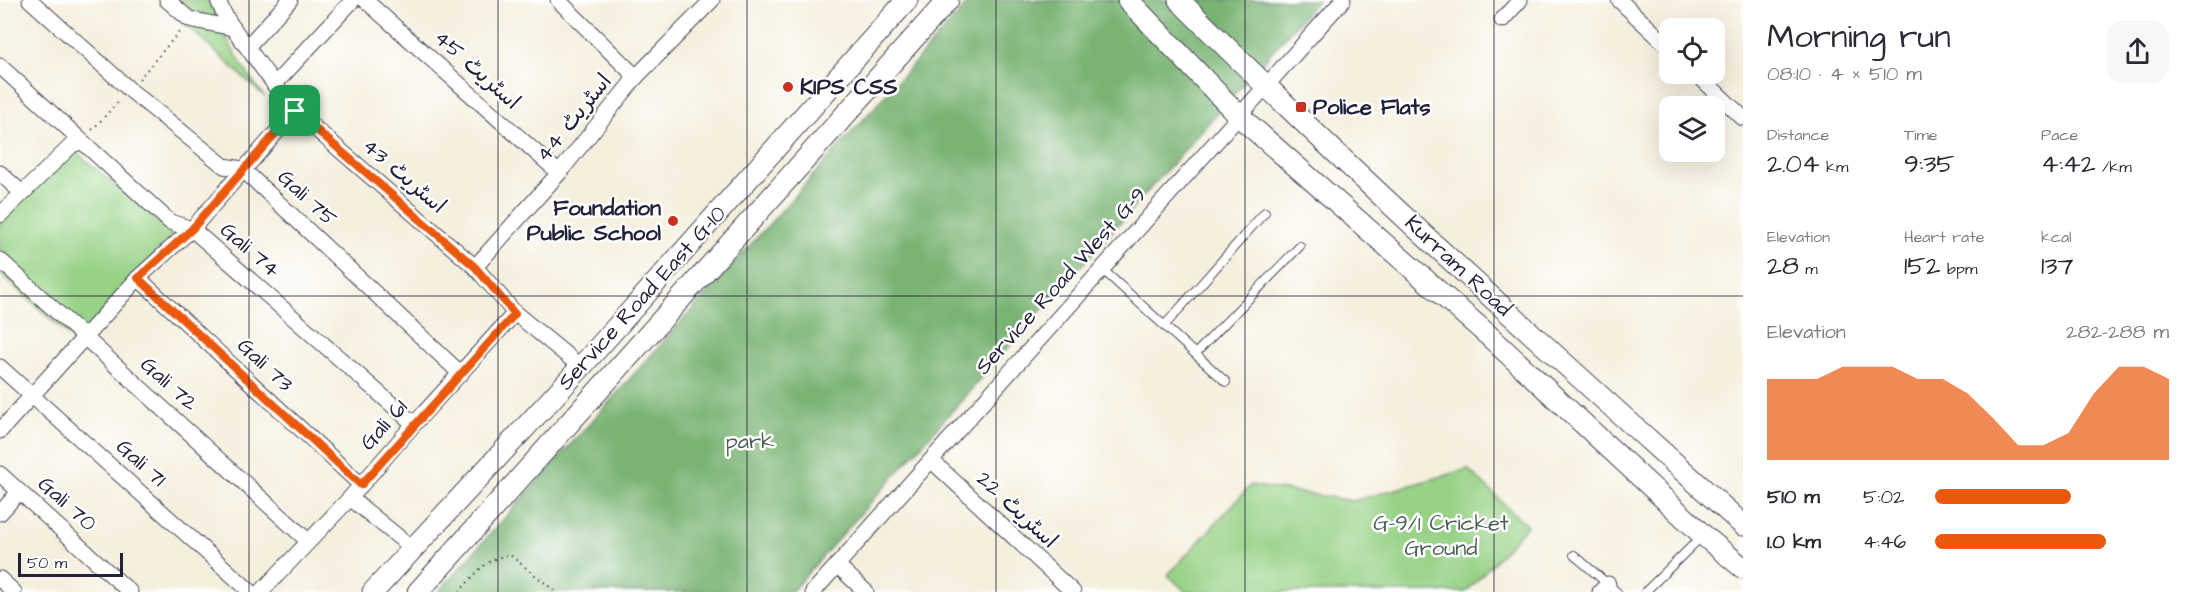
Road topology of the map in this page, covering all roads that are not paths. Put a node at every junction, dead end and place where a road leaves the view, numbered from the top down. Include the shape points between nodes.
1 (30, 0) edge
2 (167, 0) edge
3 (218, 0) edge
4 (290, 0) edge
5 (353, 0) edge
6 (365, 0) edge
7 (558, 0) edge
8 (712, 0) edge
9 (906, 0) edge
10 (948, 0) edge
11 (1128, 0) edge
12 (1179, 0) edge
13 (1343, 0) edge
14 (1520, 0) edge
15 (1621, 1) edge
16 (1502, 20) dead end
17 (233, 28) junction
18 (1659, 37) edge
19 (247, 47) junction
20 (0, 66) edge
21 (636, 77) junction
22 (1707, 84) edge
23 (274, 85) junction
24 (1266, 87) junction
25 (295, 111) junction
26 (1239, 116) junction
27 (1743, 118) edge
28 (81, 142) junction
29 (242, 170) junction
30 (0, 173) edge
31 (560, 173) junction
32 (21, 193) junction
33 (1265, 212) dead end
34 (0, 215) edge
35 (192, 229) junction
36 (1300, 246) dead end
37 (0, 260) edge
38 (475, 267) junction
39 (1102, 269) junction
40 (138, 278) junction
41 (515, 314) junction
42 (1165, 325) junction
43 (86, 338) junction
44 (1196, 353) junction
45 (0, 367) edge
46 (581, 367) junction
47 (461, 374) junction
48 (1226, 382) dead end
49 (33, 396) junction
50 (414, 424) junction
51 (0, 431) edge
52 (931, 460) junction
53 (0, 474) edge
54 (361, 485) junction
55 (20, 492) junction
56 (350, 498) junction
57 (0, 513) edge
58 (1743, 525) edge
59 (1703, 534) junction
60 (308, 541) junction
61 (412, 548) junction
62 (1574, 555) dead end
63 (837, 565) junction
64 (1743, 568) edge
65 (0, 579) edge
66 (1608, 590) edge
67 (14, 592) edge
68 (130, 592) edge
69 (251, 592) edge
70 (261, 592) edge
71 (373, 592) edge
72 (418, 592) edge
73 (813, 592) edge
74 (867, 592) edge
75 (1073, 592) edge
76 (1645, 592) edge

1 - 29 street, Gali 75 via 130,90 224,166
2 - 17 street via 189,19
3 - 17 street, اسٹریٹ 43
4 - 19 street
5 - 23 street
6 - 31 street, اسٹریٹ 45
7 - 21 street
8 - 21 street, اسٹریٹ 44
9 - 46 main road, Service Road East G-10
10 - 72 main road, Service Road East G-10
11 - 26 main road, Kurram Road
12 - 24 main road, Kurram Road
13 - 24 street, Service Road West G-9
14 - 16 street
15 - 18 street
17 - 19 street, اسٹریٹ 43
19 - 23 street, اسٹریٹ 43
20 - 28 street, Gali 74
21 - 31 street, اسٹریٹ 44
22 - 27 street
23 - 25 street, اسٹریٹ 43
24 - 26 street, Service Road West G-9
24 - 58 main road, Kurram Road
25 - 29 street
25 - 38 street, اسٹریٹ 43
26 - 39 street, Service Road West G-9
26 - 59 main road, Kurram Road via 1488,334
28 - 32 street via 72,145
28 - 35 street, Gali 74 via 170,222
29 - 35 street
29 - 47 street, Gali 75
30 - 32 street
31 - 38 street, اسٹریٹ 44
32 - 34 street
33 - 42 lane
35 - 40 street
35 - 50 street, Gali 74
36 - 44 lane
37 - 43 street, Gali 72
38 - 41 street, اسٹریٹ 43
39 - 42 lane
39 - 52 street, Service Road West G-9
40 - 43 street
40 - 54 street, Gali 73
41 - 46 street, اسٹریٹ 43
41 - 47 street, Gali 61
42 - 44 lane
43 - 49 street
43 - 60 street, Gali 72
44 - 48 lane
45 - 49 street, Gali 71
46 - 61 main road, Service Road East G-10
47 - 50 street, Gali 61
49 - 51 street
49 - 69 street, Gali 71
50 - 54 street, Gali 61
52 - 63 street, Service Road West G-9
52 - 75 street, اسٹریٹ 22
53 - 55 street, Gali 70
54 - 56 street, Gali 61
55 - 57 street
55 - 68 street, Gali 70
56 - 60 street, Gali 61
56 - 61 street
59 - 64 main road, Kurram Road
59 - 76 lane
60 - 70 street, Gali 61
61 - 71 main road, Service Road East G-10
62 - 66 lane
63 - 73 street, Service Road West G-9
63 - 74 street
65 - 67 street

